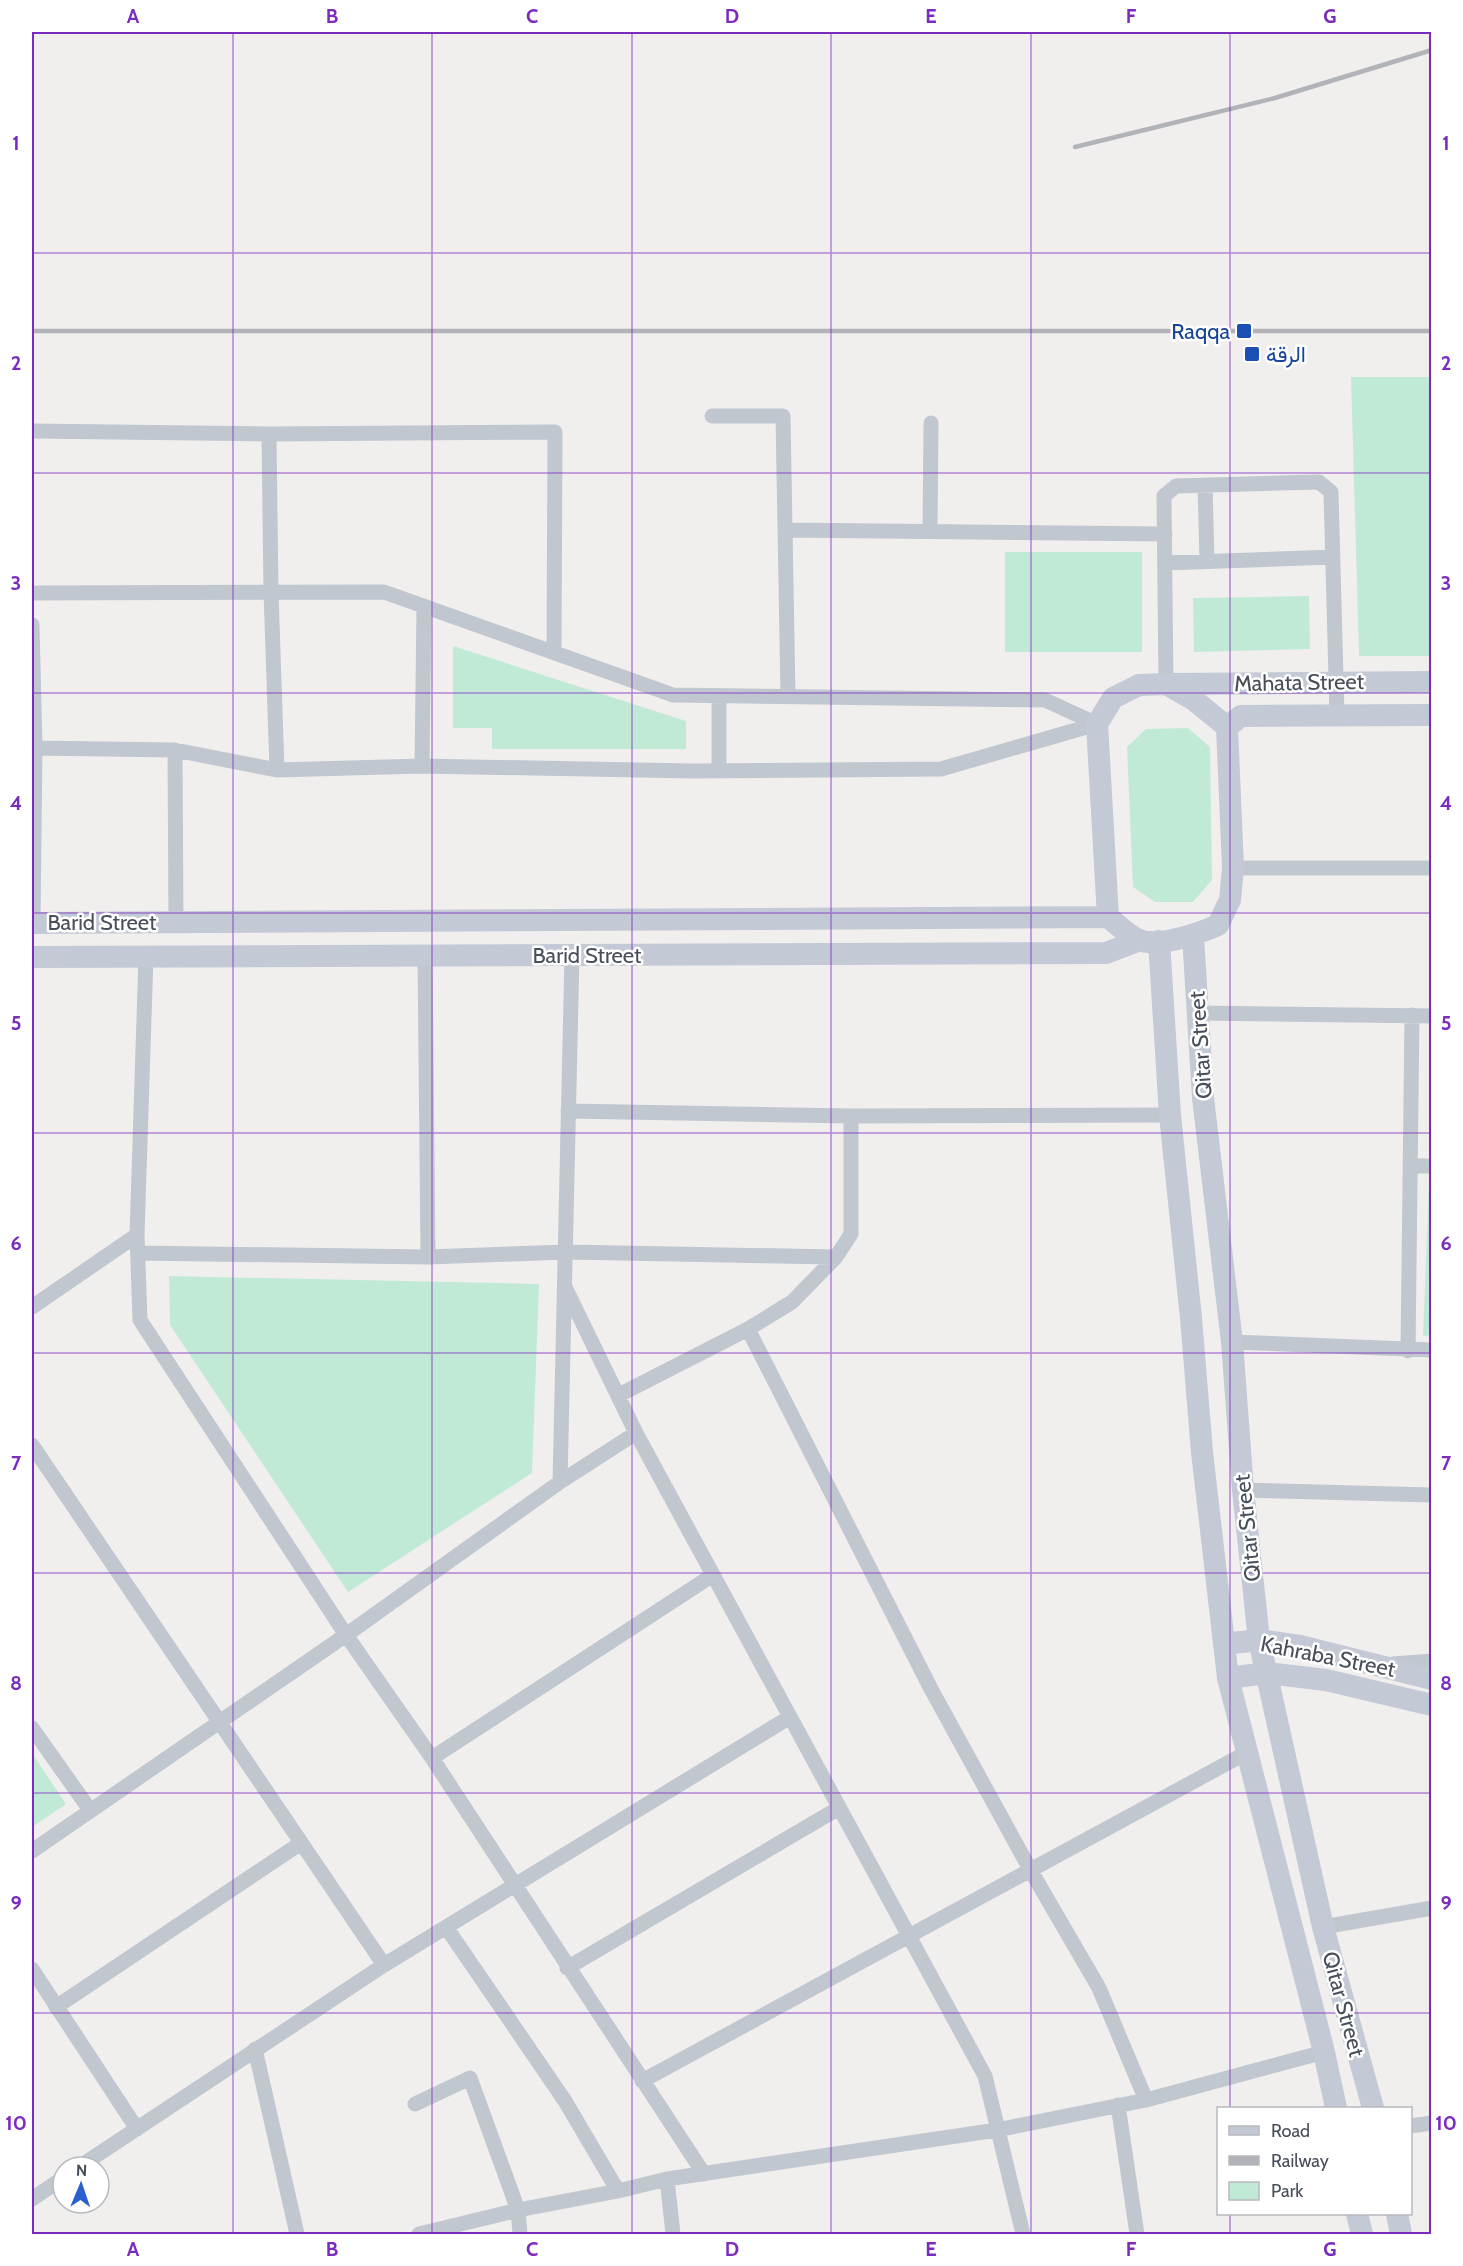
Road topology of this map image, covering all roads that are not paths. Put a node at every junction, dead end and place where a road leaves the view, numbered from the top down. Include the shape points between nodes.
1 (712, 416) dead end
2 (930, 423) dead end
3 (32, 431) edge
4 (269, 434) junction
5 (1205, 485) junction
6 (786, 530) junction
7 (930, 531) junction
8 (1165, 534) junction
9 (1333, 557) junction
10 (1207, 561) junction
11 (1165, 562) junction
12 (271, 592) junction
13 (32, 593) edge
14 (424, 606) junction
15 (32, 625) edge
16 (554, 653) junction
17 (1431, 681) edge
18 (1337, 682) junction
19 (1166, 684) junction
20 (719, 696) junction
21 (788, 696) junction
22 (1337, 715) junction
23 (1431, 715) edge
24 (1097, 724) junction
25 (1227, 727) junction
26 (33, 748) edge
27 (176, 750) junction
28 (422, 766) junction
29 (277, 770) junction
30 (719, 770) junction
31 (1233, 868) junction
32 (1431, 868) edge
33 (1108, 917) junction
34 (32, 922) edge
35 (176, 922) junction
36 (1193, 936) junction
37 (1150, 941) junction
38 (573, 955) junction
39 (146, 956) junction
40 (425, 956) junction
41 (32, 957) edge
42 (1197, 1013) junction
43 (1412, 1015) junction
44 (1431, 1016) edge
45 (568, 1111) junction
46 (1170, 1114) junction
47 (850, 1116) junction
48 (1410, 1166) junction
49 (1431, 1166) edge
50 (138, 1235) junction
51 (567, 1252) junction
52 (138, 1253) junction
53 (428, 1257) junction
54 (836, 1257) junction
55 (565, 1287) junction
56 (32, 1308) edge
57 (1227, 1313) junction
58 (1191, 1318) junction
59 (748, 1329) junction
60 (1232, 1342) junction
61 (1431, 1350) edge
62 (1408, 1351) junction
63 (619, 1395) junction
64 (636, 1433) junction
65 (32, 1445) edge
66 (1240, 1445) junction
67 (1202, 1452) junction
68 (560, 1482) junction
69 (1243, 1490) junction
70 (1431, 1495) edge
71 (713, 1575) junction
72 (346, 1635) junction
73 (1259, 1640) junction
74 (1224, 1644) junction
75 (1431, 1661) edge
76 (1377, 1665) junction
77 (1267, 1673) junction
78 (1228, 1678) junction
79 (1431, 1679) edge
80 (1431, 1705) edge
81 (790, 1717) junction
82 (219, 1722) junction
83 (32, 1728) edge
84 (1246, 1753) junction
85 (432, 1758) junction
86 (839, 1808) junction
87 (90, 1810) junction
88 (301, 1843) junction
89 (32, 1851) edge
90 (1031, 1870) junction
91 (515, 1885) junction
92 (1431, 1908) edge
93 (446, 1927) junction
94 (1323, 1927) junction
95 (909, 1937) junction
96 (384, 1965) junction
97 (567, 1968) junction
98 (32, 1969) edge
99 (56, 2007) junction
100 (255, 2049) junction
101 (1324, 2052) junction
102 (642, 2081) junction
103 (1146, 2100) junction
104 (415, 2104) dead end
105 (1118, 2105) junction
106 (1336, 2107) edge
107 (1372, 2107) edge
108 (1431, 2123) edge
109 (1412, 2126) edge
110 (137, 2129) junction
111 (996, 2130) junction
112 (97, 2155) edge
113 (704, 2174) junction
114 (666, 2179) junction
115 (51, 2186) edge
116 (618, 2191) junction
117 (32, 2199) edge
118 (518, 2210) junction
119 (1357, 2215) edge
120 (1396, 2215) edge
121 (297, 2235) edge
122 (419, 2235) edge
123 (520, 2235) edge
124 (673, 2235) edge
125 (1023, 2235) edge
126 (1137, 2235) edge
127 (1362, 2235) edge
128 (1401, 2235) edge

1 - 6 street via 783,416
2 - 7 street
3 - 4 street
4 - 12 street
4 - 16 street via 555,432
5 - 8 street via 1176,486 1164,496
5 - 9 street via 1319,482 1331,492
5 - 10 street
6 - 7 street
6 - 21 street
7 - 8 street
8 - 11 street
9 - 10 street
9 - 18 street
10 - 11 street
11 - 19 street
12 - 13 street
12 - 14 street via 384,592
12 - 29 street
14 - 16 street
14 - 28 street
15 - 26 street
16 - 20 street via 673,695
17 - 18 main road, Mahata Street
18 - 19 main road, Mahata Street
18 - 22 street
19 - 24 main road, Mahata Street via 1138,685 1113,698
19 - 25 main road via 1194,700
20 - 21 street
20 - 30 street
21 - 24 street via 1045,700
22 - 23 main road, Mahata Street
22 - 25 main road, Mahata Street via 1241,716
24 - 30 street via 941,769
24 - 33 main road
25 - 31 main road, Barid Street
26 - 27 street
26 - 34 street
27 - 29 street
27 - 35 street
28 - 29 street
28 - 30 street
31 - 32 street
31 - 36 main road, Barid Street via 1230,900 1218,925
33 - 35 main road, Barid Street
33 - 37 main road
34 - 35 main road, Barid Street
36 - 37 main road, Barid Street
36 - 42 main road, Qitar Street
37 - 38 main road, Barid Street via 1106,953
37 - 46 main road, Qitar Street
38 - 40 main road, Barid Street
38 - 45 street
39 - 40 main road, Barid Street
39 - 41 main road, Barid Street
39 - 50 street
40 - 53 street
42 - 43 street
42 - 57 main road, Qitar Street
43 - 44 street
43 - 48 street
45 - 47 street
45 - 51 street
46 - 47 street
46 - 58 main road, Qitar Street
47 - 54 street via 851,1234
48 - 49 street
48 - 62 street
50 - 52 street
50 - 56 street
51 - 53 street
51 - 54 street
51 - 55 street
52 - 53 street
52 - 72 street via 140,1320
54 - 59 street via 792,1302
55 - 63 street
55 - 68 street
57 - 58 main road
57 - 60 main road, Qitar Street
58 - 67 main road, Qitar Street
59 - 63 street
59 - 90 street via 932,1689
60 - 62 street
60 - 66 main road, Qitar Street
61 - 62 street
63 - 64 street
64 - 68 street
64 - 71 street
65 - 82 street
66 - 67 main road
66 - 69 main road, Qitar Street
67 - 74 main road, Qitar Street
68 - 72 street
69 - 70 street
69 - 73 main road, Qitar Street
71 - 81 street
71 - 85 street
72 - 82 street
72 - 85 street
73 - 74 main road, Kahraba Street
73 - 76 main road, Kahraba Street
73 - 77 main road, Qitar Street
74 - 78 main road, Qitar Street
75 - 76 street
76 - 79 main road, Kahraba Street
77 - 78 main road, Kahraba Street
77 - 80 main road, Kahraba Street via 1326,1680
77 - 94 main road, Qitar Street
78 - 84 main road, Qitar Street
81 - 86 street
81 - 91 street
82 - 87 street
82 - 88 street
83 - 87 street
84 - 90 street
84 - 101 main road, Qitar Street
85 - 91 street
86 - 95 street
86 - 97 street
87 - 89 street
88 - 96 street
88 - 99 street
90 - 95 street
90 - 103 street via 1099,1988
91 - 93 street
91 - 97 street
92 - 94 street
93 - 96 street
93 - 116 street via 566,2101
94 - 107 main road, Qitar Street
95 - 102 street
95 - 111 street via 986,2076
96 - 100 street
97 - 102 street
98 - 99 street
99 - 110 street
100 - 110 street
100 - 121 street
101 - 103 street
101 - 106 main road, Qitar Street
102 - 113 street
103 - 105 street
104 - 118 street via 470,2078
105 - 111 street
105 - 126 street
108 - 109 street
110 - 112 street
111 - 113 street
111 - 125 street
113 - 114 street
114 - 116 street
114 - 124 street
115 - 117 street
116 - 118 street
118 - 122 street
118 - 123 street
119 - 127 main road
120 - 128 main road

